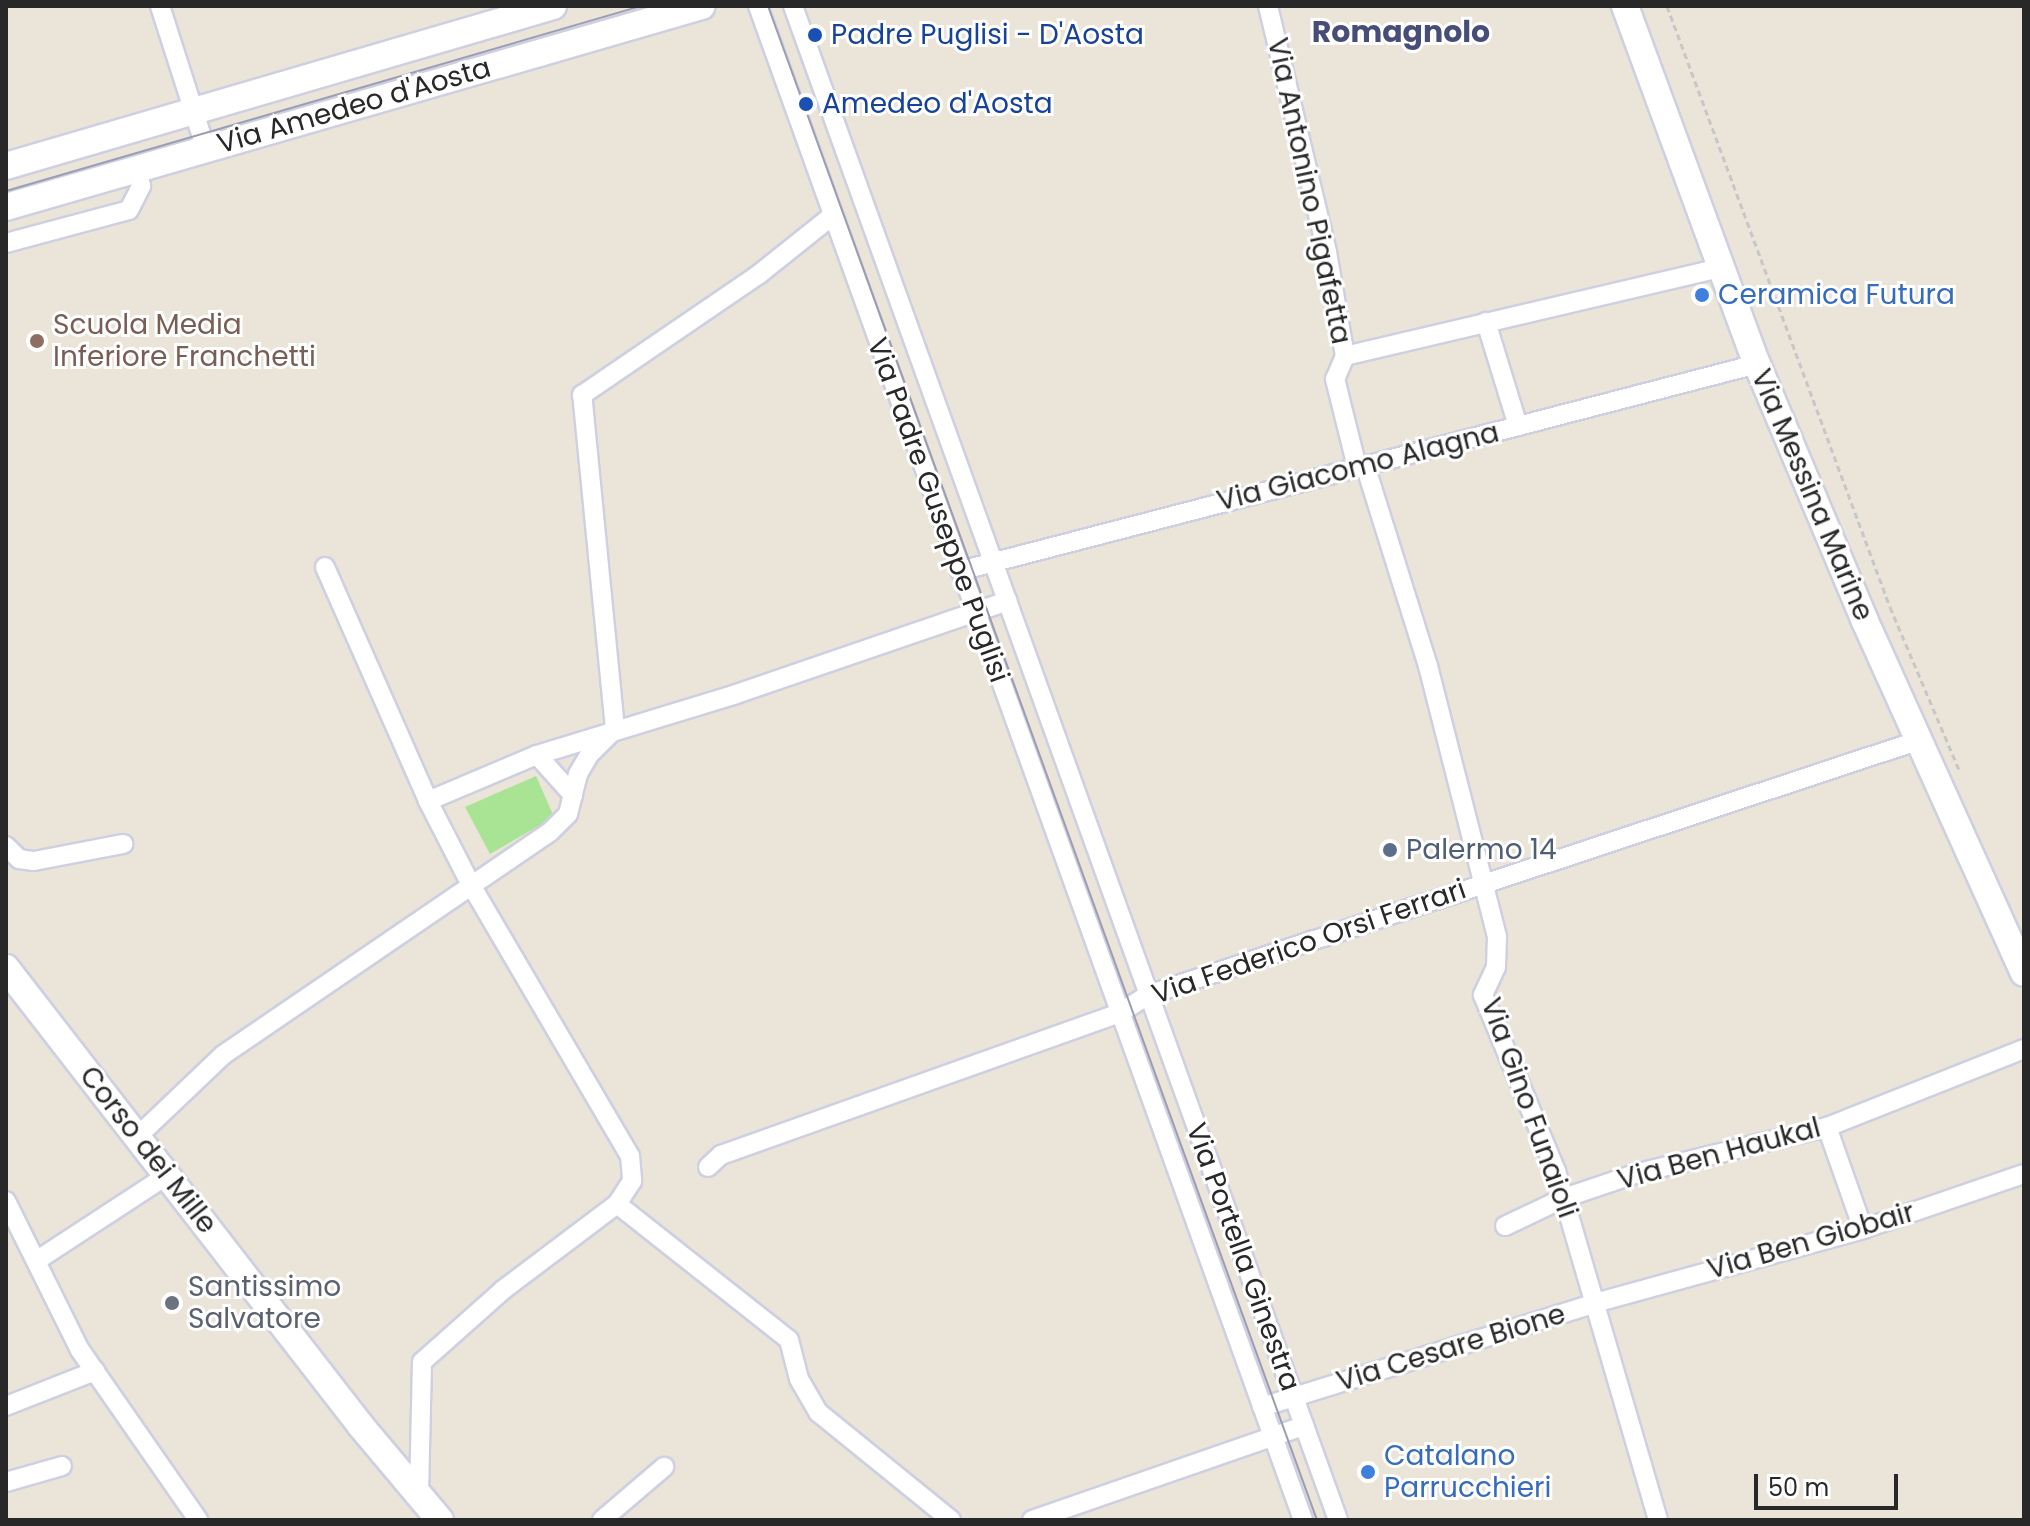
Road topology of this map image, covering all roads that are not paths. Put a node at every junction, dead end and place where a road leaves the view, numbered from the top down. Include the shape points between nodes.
1 (160, 6) edge
2 (553, 6) edge
3 (702, 6) edge
4 (758, 6) edge
5 (793, 6) edge
6 (1268, 6) edge
7 (1625, 6) edge
8 (192, 112) junction
9 (206, 149) junction
10 (6, 166) edge
11 (137, 169) junction
12 (6, 207) edge
13 (832, 216) junction
14 (6, 243) edge
15 (1721, 268) junction
16 (1486, 322) junction
17 (1345, 356) junction
18 (1757, 364) junction
19 (1518, 426) junction
20 (1361, 466) junction
21 (992, 561) junction
22 (325, 567) dead end
23 (960, 571) junction
24 (1007, 601) junction
25 (974, 612) junction
26 (615, 729) junction
27 (1920, 740) junction
28 (537, 755) junction
29 (573, 795) junction
30 (428, 801) junction
31 (123, 844) dead end
32 (6, 846) edge
33 (1482, 884) junction
34 (471, 885) junction
35 (6, 968) edge
36 (2024, 973) edge
37 (1148, 995) junction
38 (1120, 1013) junction
39 (2024, 1049) edge
40 (1827, 1127) junction
41 (138, 1136) junction
42 (708, 1167) dead end
43 (169, 1174) junction
44 (2024, 1174) edge
45 (1564, 1198) junction
46 (6, 1201) edge
47 (617, 1204) junction
48 (1505, 1226) dead end
49 (1863, 1229) junction
50 (36, 1261) junction
51 (1595, 1303) junction
52 (95, 1371) junction
53 (1294, 1396) junction
54 (6, 1406) edge
55 (1262, 1407) junction
56 (1304, 1426) junction
57 (1272, 1438) junction
58 (62, 1466) dead end
59 (664, 1467) dead end
60 (6, 1482) edge
61 (419, 1496) junction
62 (198, 1520) edge
63 (440, 1520) edge
64 (602, 1520) edge
65 (951, 1520) edge
66 (1032, 1520) edge
67 (1303, 1520) edge
68 (1338, 1520) edge
69 (1658, 1520) edge

1 - 8 street
2 - 8 street, Via Amedeo d'Aosta
3 - 9 street, Via Amedeo d'Aosta
4 - 13 street, Via Padre Guseppe Puglisi
5 - 21 street, Via Padre Guseppe Puglisi
6 - 17 street, Via Antonino Pigafetta via 1327,252
7 - 15 street, Via Messina Marine
8 - 9 street
8 - 10 street, Via Amedeo d'Aosta
9 - 11 street, Via Amedeo d'Aosta
11 - 12 street, Via Amedeo d'Aosta
11 - 14 street via 141,186 129,210
13 - 23 street, Via Padre Guseppe Puglisi
13 - 26 street via 758,275 582,395
15 - 16 street
15 - 18 street, Via Messina Marine
16 - 17 street
16 - 19 street
17 - 20 street, Via Antonino Pigafetta via 1335,379
18 - 19 street, Via Giacomo Alagna
18 - 27 street, Via Messina Marine
19 - 20 street, Via Giacomo Alagna
20 - 21 street, Via Giacomo Alagna
20 - 33 street, Via Gino Funaioli via 1428,666
21 - 23 street, Via Giacomo Alagna
21 - 24 street, Via Padre Guseppe Puglisi
22 - 30 street
23 - 25 street, Via Padre Guseppe Puglisi
24 - 25 street
24 - 37 street, Via Padre Guseppe Puglisi
25 - 26 street via 736,694
25 - 38 street, Via Padre Guseppe Puglisi
26 - 28 street
26 - 29 street via 589,755
27 - 33 street, Via Federico Orsi Ferrari
27 - 36 street, Via Messina Marine
28 - 29 street
28 - 30 street
29 - 34 street via 568,814 551,831
30 - 34 street
31 - 32 street via 34,861 19,859
33 - 37 street, Via Federico Orsi Ferrari
33 - 45 street, Via Gino Funaioli via 1497,937 1496,967 1483,995
34 - 41 street via 223,1055
34 - 47 street via 630,1156 632,1181
35 - 41 street, Corso dei Mille
37 - 38 street, Via Federico Orsi Ferrari
37 - 53 street, Via Portella Ginestra
38 - 42 street, Via Federico Orsi Ferrari via 721,1155
38 - 55 street, Via Portella Ginestra
39 - 40 street, Via Ben Haukal via 1859,1110
40 - 45 street, Via Ben Haukal via 1638,1173
40 - 49 street
41 - 43 street, Corso dei Mille
43 - 50 street
43 - 61 street, Corso dei Mille
44 - 49 street, Via Ben Giobair
45 - 48 street, Via Ben Haukal
45 - 51 street, Via Gino Funaioli
46 - 50 street
47 - 61 street via 503,1290 422,1362
47 - 65 street via 789,1340 799,1379 819,1413
49 - 51 street, Via Ben Giobair
50 - 52 street
51 - 53 street, Via Cesare Bione
51 - 69 street, Via Gino Funaioli
52 - 54 street
52 - 62 street
53 - 55 street, Via Cesare Bione
53 - 56 street, Via Portella Ginestra
55 - 57 street, Via Portella Ginestra
56 - 57 street
56 - 68 street, Via Portella Ginestra
57 - 66 street
57 - 67 street, Via Portella Ginestra
58 - 60 street
59 - 64 street
61 - 63 street, Corso dei Mille

